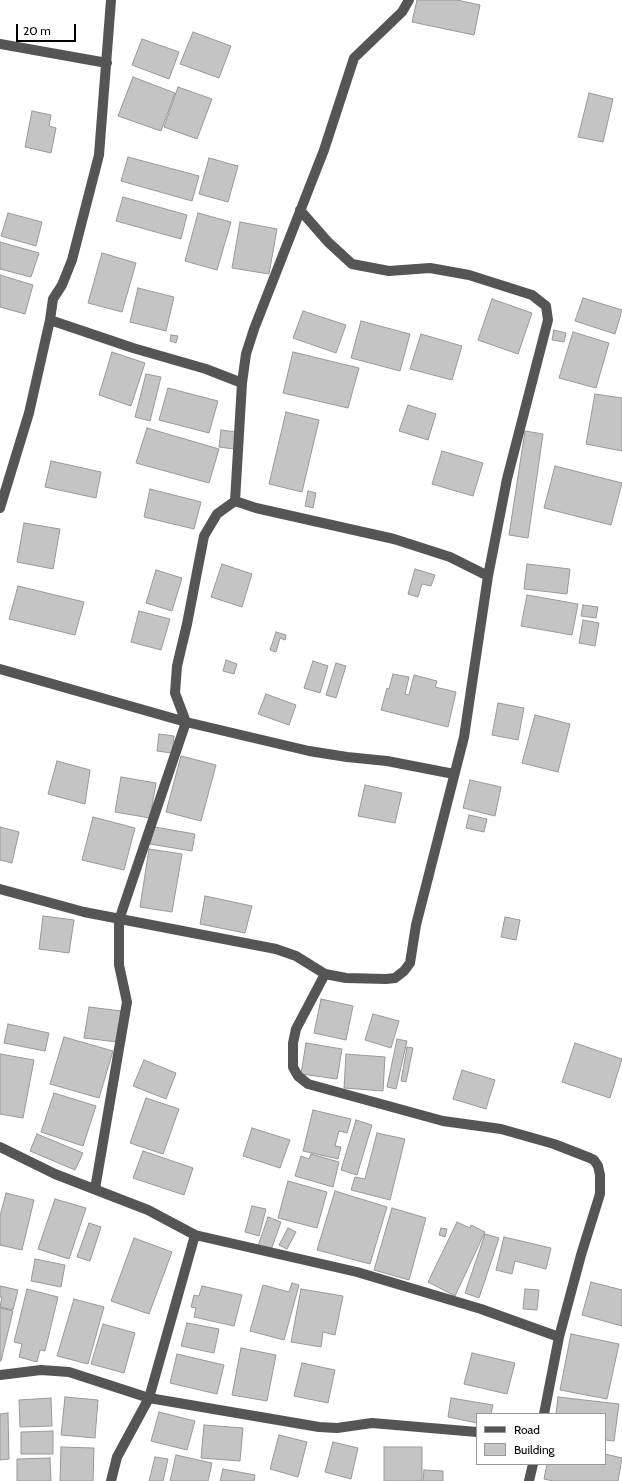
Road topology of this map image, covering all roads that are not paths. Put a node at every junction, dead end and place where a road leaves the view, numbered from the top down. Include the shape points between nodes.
1 (111, 0) edge
2 (410, 0) edge
3 (0, 44) edge
4 (107, 63) junction
5 (300, 210) junction
6 (50, 320) junction
7 (242, 383) junction
8 (235, 501) junction
9 (0, 508) edge
10 (488, 576) junction
11 (0, 669) edge
12 (186, 722) junction
13 (454, 774) junction
14 (0, 889) edge
15 (119, 920) junction
16 (325, 974) junction
17 (0, 1147) edge
18 (95, 1189) junction
19 (195, 1234) junction
20 (559, 1337) junction
21 (0, 1375) edge
22 (149, 1398) junction
23 (544, 1413) edge
24 (476, 1432) edge
25 (533, 1465) edge
26 (111, 1481) edge
27 (529, 1481) edge

1 - 4 street
2 - 5 street via 402,12 354,58 324,150
3 - 4 street
4 - 6 street via 98,155 72,260 53,300
5 - 7 street via 254,329 246,354
5 - 10 street via 328,242 352,264 389,271 430,268 469,275 532,295 546,306 548,320 507,479
6 - 7 street via 206,369
6 - 9 street via 29,413
7 - 8 street
8 - 10 street via 394,539 450,557
8 - 12 street via 218,514 204,536 177,666 175,693
10 - 13 street via 464,737
11 - 12 street
12 - 13 street via 309,750
12 - 15 street
13 - 16 street via 416,925 410,964 395,978 346,978
14 - 15 street
15 - 16 street via 276,949 296,956
15 - 18 street via 119,965 127,1002
16 - 20 street via 296,1029 293,1043 293,1067 298,1076 308,1084 442,1121 501,1129 554,1144 586,1156 596,1163 600,1175 600,1194
17 - 18 street via 55,1174
18 - 19 street via 148,1210
19 - 20 street via 357,1272 481,1309
19 - 22 street
20 - 23 street
21 - 22 street via 41,1370 69,1372
22 - 24 street via 319,1427 337,1428 372,1423
22 - 26 street via 117,1457
25 - 27 street

